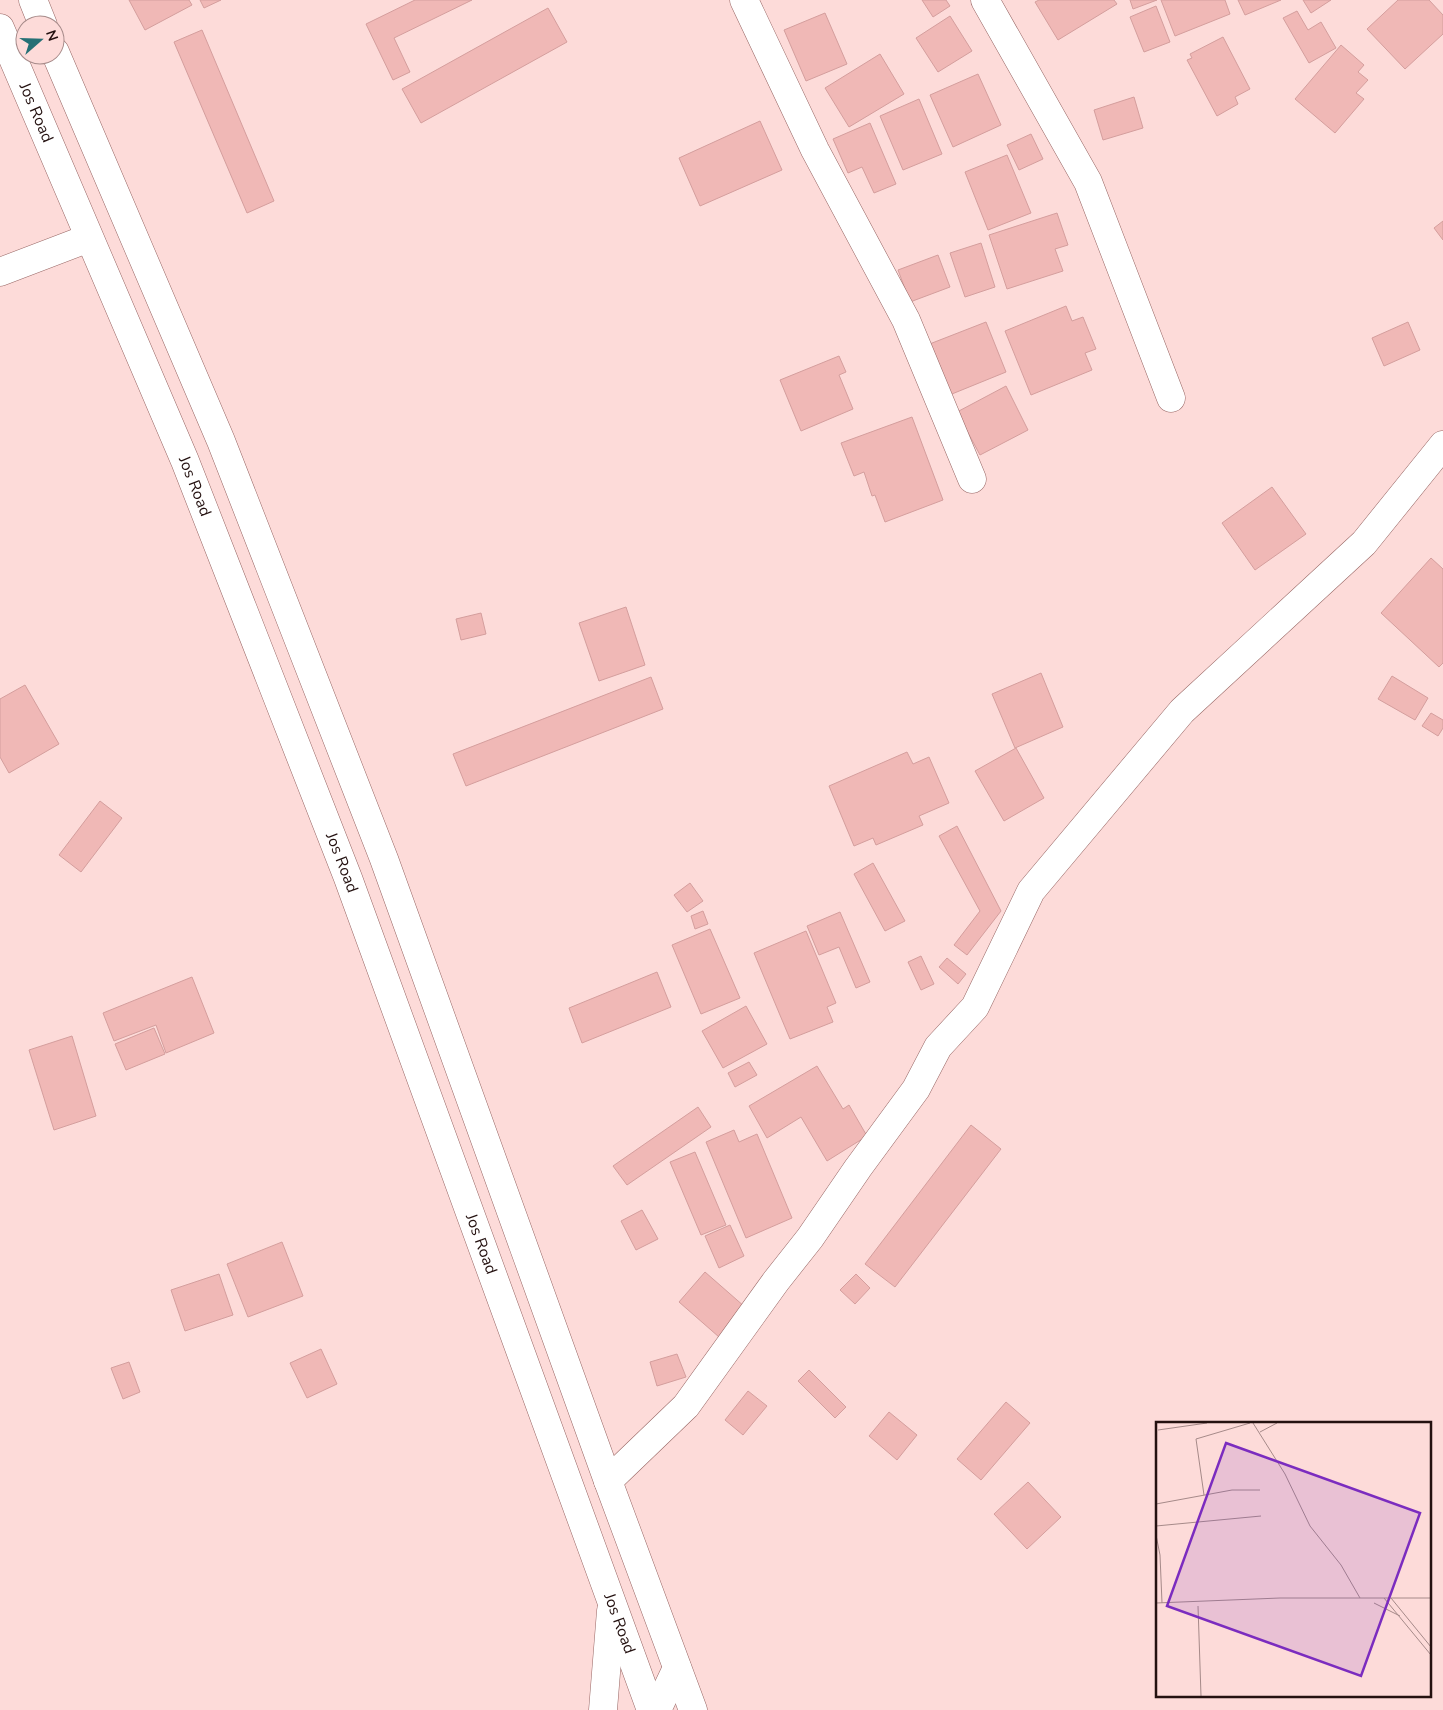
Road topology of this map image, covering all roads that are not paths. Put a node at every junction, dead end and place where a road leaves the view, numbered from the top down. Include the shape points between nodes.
1 (33, 0) edge
2 (744, 0) edge
3 (985, 0) edge
4 (40, 15) edge
5 (0, 28) edge
6 (61, 65) edge
7 (89, 238) junction
8 (0, 272) edge
9 (1171, 398) dead end
10 (1443, 445) edge
11 (972, 479) dead end
12 (608, 1481) junction
13 (612, 1602) junction
14 (676, 1668) junction
15 (603, 1710) edge
16 (650, 1710) edge
17 (657, 1710) edge
18 (693, 1710) edge

1 - 4 main road
2 - 11 main road via 815,150 906,320
3 - 9 main road via 1088,182
5 - 7 main road, Jos Road
6 - 12 main road via 221,441 384,859
7 - 8 main road
7 - 13 main road, Jos Road via 185,461 348,878
10 - 12 main road via 1364,543 1182,711 1031,891 974,1007 938,1047 916,1089 810,1238 686,1406
12 - 14 main road
13 - 15 main road
13 - 16 main road, Jos Road
14 - 17 main road
14 - 18 main road

